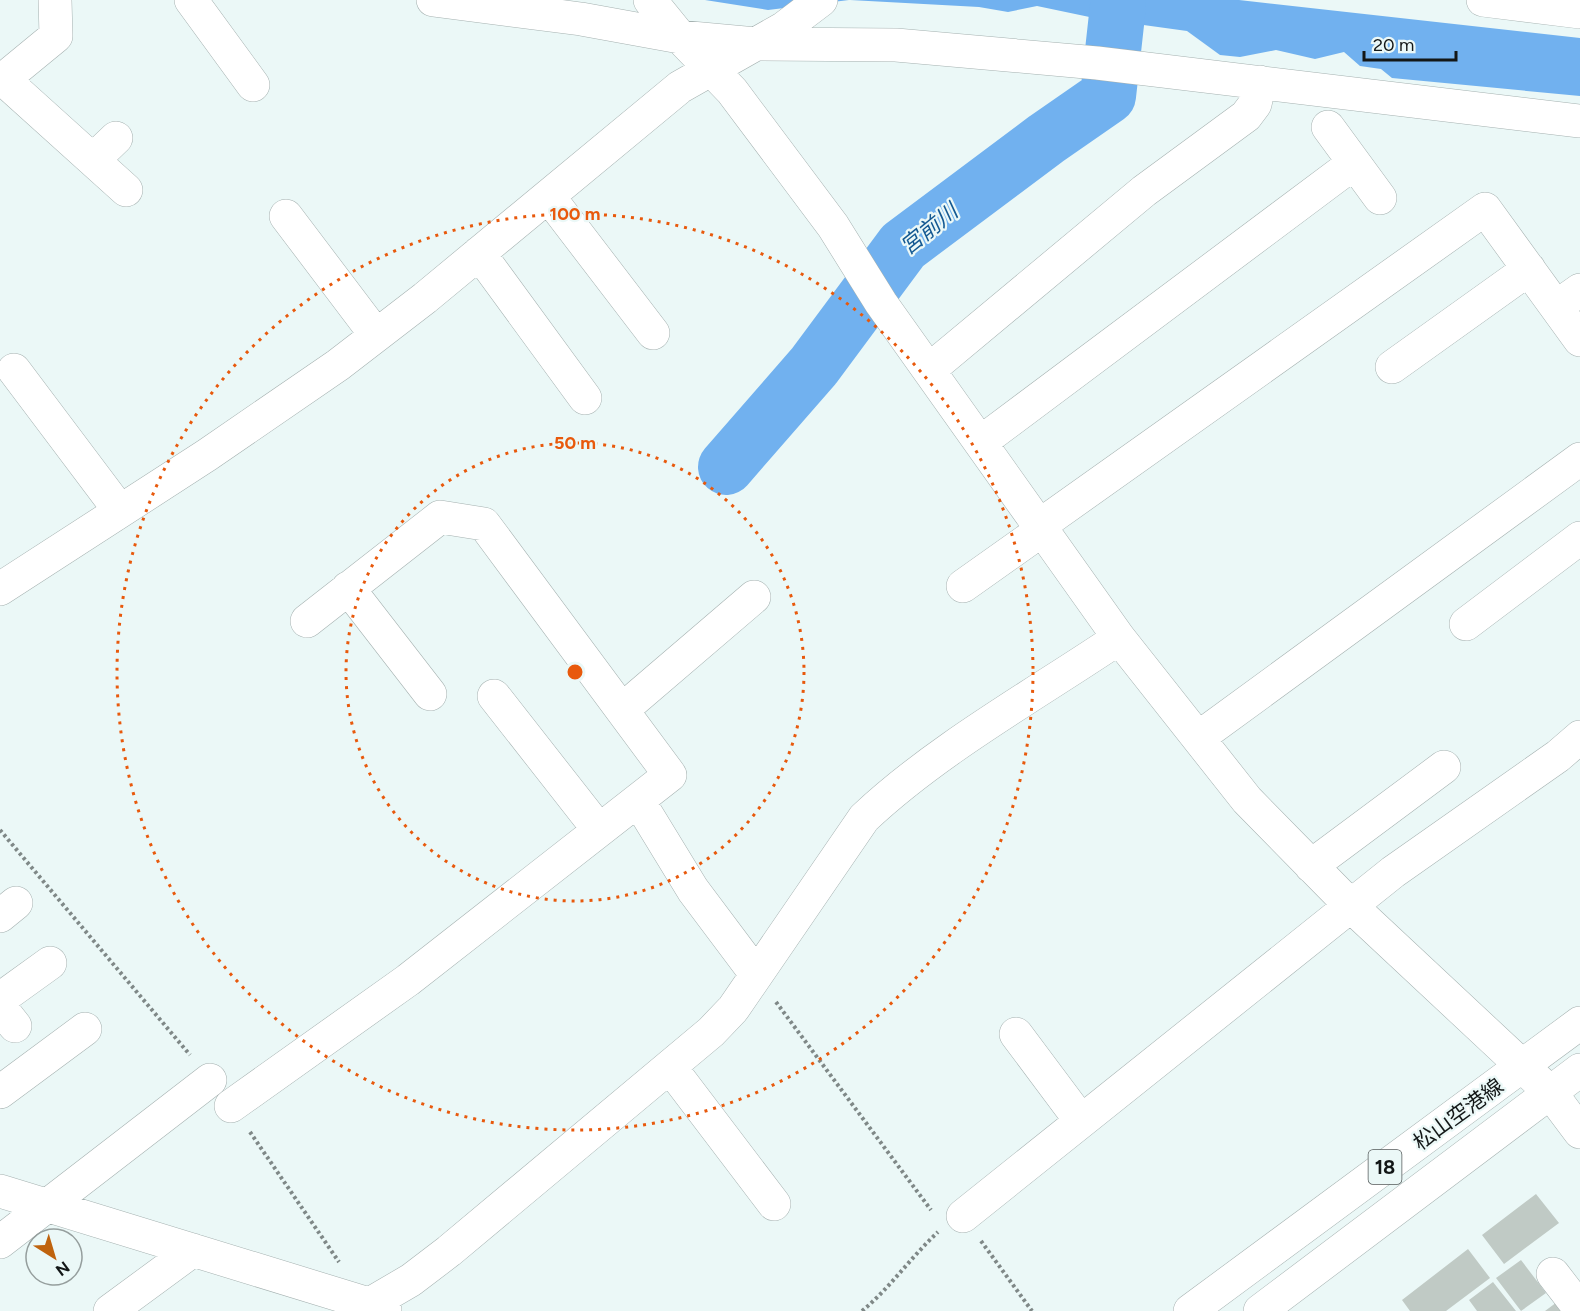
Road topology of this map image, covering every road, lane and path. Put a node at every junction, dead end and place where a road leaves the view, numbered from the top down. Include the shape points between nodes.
1 (55, 0) edge
2 (191, 0) edge
3 (433, 0) edge
4 (821, 0) edge
5 (1483, 0) edge
6 (1580, 12) edge
7 (664, 18) edge
8 (756, 44) junction
9 (711, 70) junction
10 (2, 81) edge
11 (1260, 82) junction
12 (253, 85) dead end
13 (1580, 121) edge
14 (1328, 127) dead end
15 (1354, 163) junction
16 (126, 190) dead end
17 (549, 196) junction
18 (1380, 198) dead end
19 (286, 216) dead end
20 (478, 253) junction
21 (1529, 269) junction
22 (1568, 298) edge
23 (653, 333) dead end
24 (376, 335) junction
25 (1580, 340) edge
26 (1392, 367) dead end
27 (14, 370) dead end
28 (929, 370) junction
29 (585, 398) dead end
30 (981, 442) junction
31 (1580, 459) edge
32 (120, 511) junction
33 (1041, 528) junction
34 (1580, 538) edge
35 (963, 586) dead end
36 (348, 588) junction
37 (0, 589) edge
38 (754, 597) dead end
39 (307, 621) dead end
40 (1466, 624) dead end
41 (1119, 638) junction
42 (430, 694) dead end
43 (494, 696) dead end
44 (622, 710) junction
45 (1580, 737) edge
46 (1198, 738) junction
47 (1444, 766) dead end
48 (638, 800) junction
49 (599, 830) junction
50 (1311, 866) junction
51 (1352, 907) junction
52 (50, 963) dead end
53 (756, 974) junction
54 (5, 1011) edge
55 (1580, 1023) edge
56 (85, 1029) dead end
57 (1016, 1034) dead end
58 (1523, 1066) junction
59 (670, 1067) junction
60 (1580, 1070) edge
61 (210, 1080) dead end
62 (0, 1092) edge
63 (1550, 1092) junction
64 (231, 1106) dead end
65 (1081, 1122) junction
66 (1580, 1132) edge
67 (0, 1191) edge
68 (774, 1204) dead end
69 (49, 1205) junction
70 (949, 1215) junction
71 (0, 1242) edge
72 (193, 1250) junction
73 (1553, 1275) dead end
74 (373, 1309) edge
75 (1580, 1309) edge
76 (110, 1311) edge
77 (862, 1311) edge
78 (1032, 1311) edge
79 (1190, 1311) edge
80 (1260, 1311) edge

1 - 10 street via 56,36
2 - 12 street
3 - 7 street via 581,19
4 - 8 street
5 - 6 street
7 - 8 street
7 - 9 street
8 - 9 street
8 - 11 street via 896,45
9 - 17 street via 680,87
9 - 28 street via 732,91 833,226
10 - 16 street via 104,149
11 - 13 street
11 - 28 street via 1255,104 1206,163 1144,191
14 - 15 street
15 - 18 street
15 - 30 street
17 - 20 street
17 - 23 street
19 - 24 street
20 - 24 street
20 - 29 street
21 - 22 street
21 - 26 street
21 - 33 street via 1485,209
22 - 25 street
24 - 32 street via 207,455
27 - 32 street
28 - 30 street
30 - 33 street
31 - 46 street
32 - 37 street
33 - 35 street
33 - 41 street
34 - 40 street
36 - 39 street
36 - 42 street
36 - 44 street via 440,516 484,524
38 - 44 street
41 - 46 street
41 - 53 street via 946,754 864,818
43 - 49 street
44 - 48 street via 670,775
45 - 51 street via 1393,872
46 - 50 street via 1247,801
47 - 50 street
48 - 49 street
48 - 53 street via 693,890
49 - 64 street via 408,980
50 - 51 street
51 - 58 street
51 - 65 street
52 - 54 street
53 - 59 street via 733,1009
53 - 70 path
55 - 58 street, 松山空港線 / 18
56 - 62 street
57 - 65 street
58 - 63 street
58 - 79 street, 松山空港線 / 18
59 - 68 street
59 - 74 street
60 - 63 street, 松山空港線 / 18
61 - 69 street
63 - 66 street
63 - 80 street, 松山空港線 / 18
65 - 70 street
67 - 69 street
69 - 71 street
69 - 72 street
70 - 77 path via 946,1224
70 - 78 path
72 - 74 street
72 - 76 street
73 - 75 street

